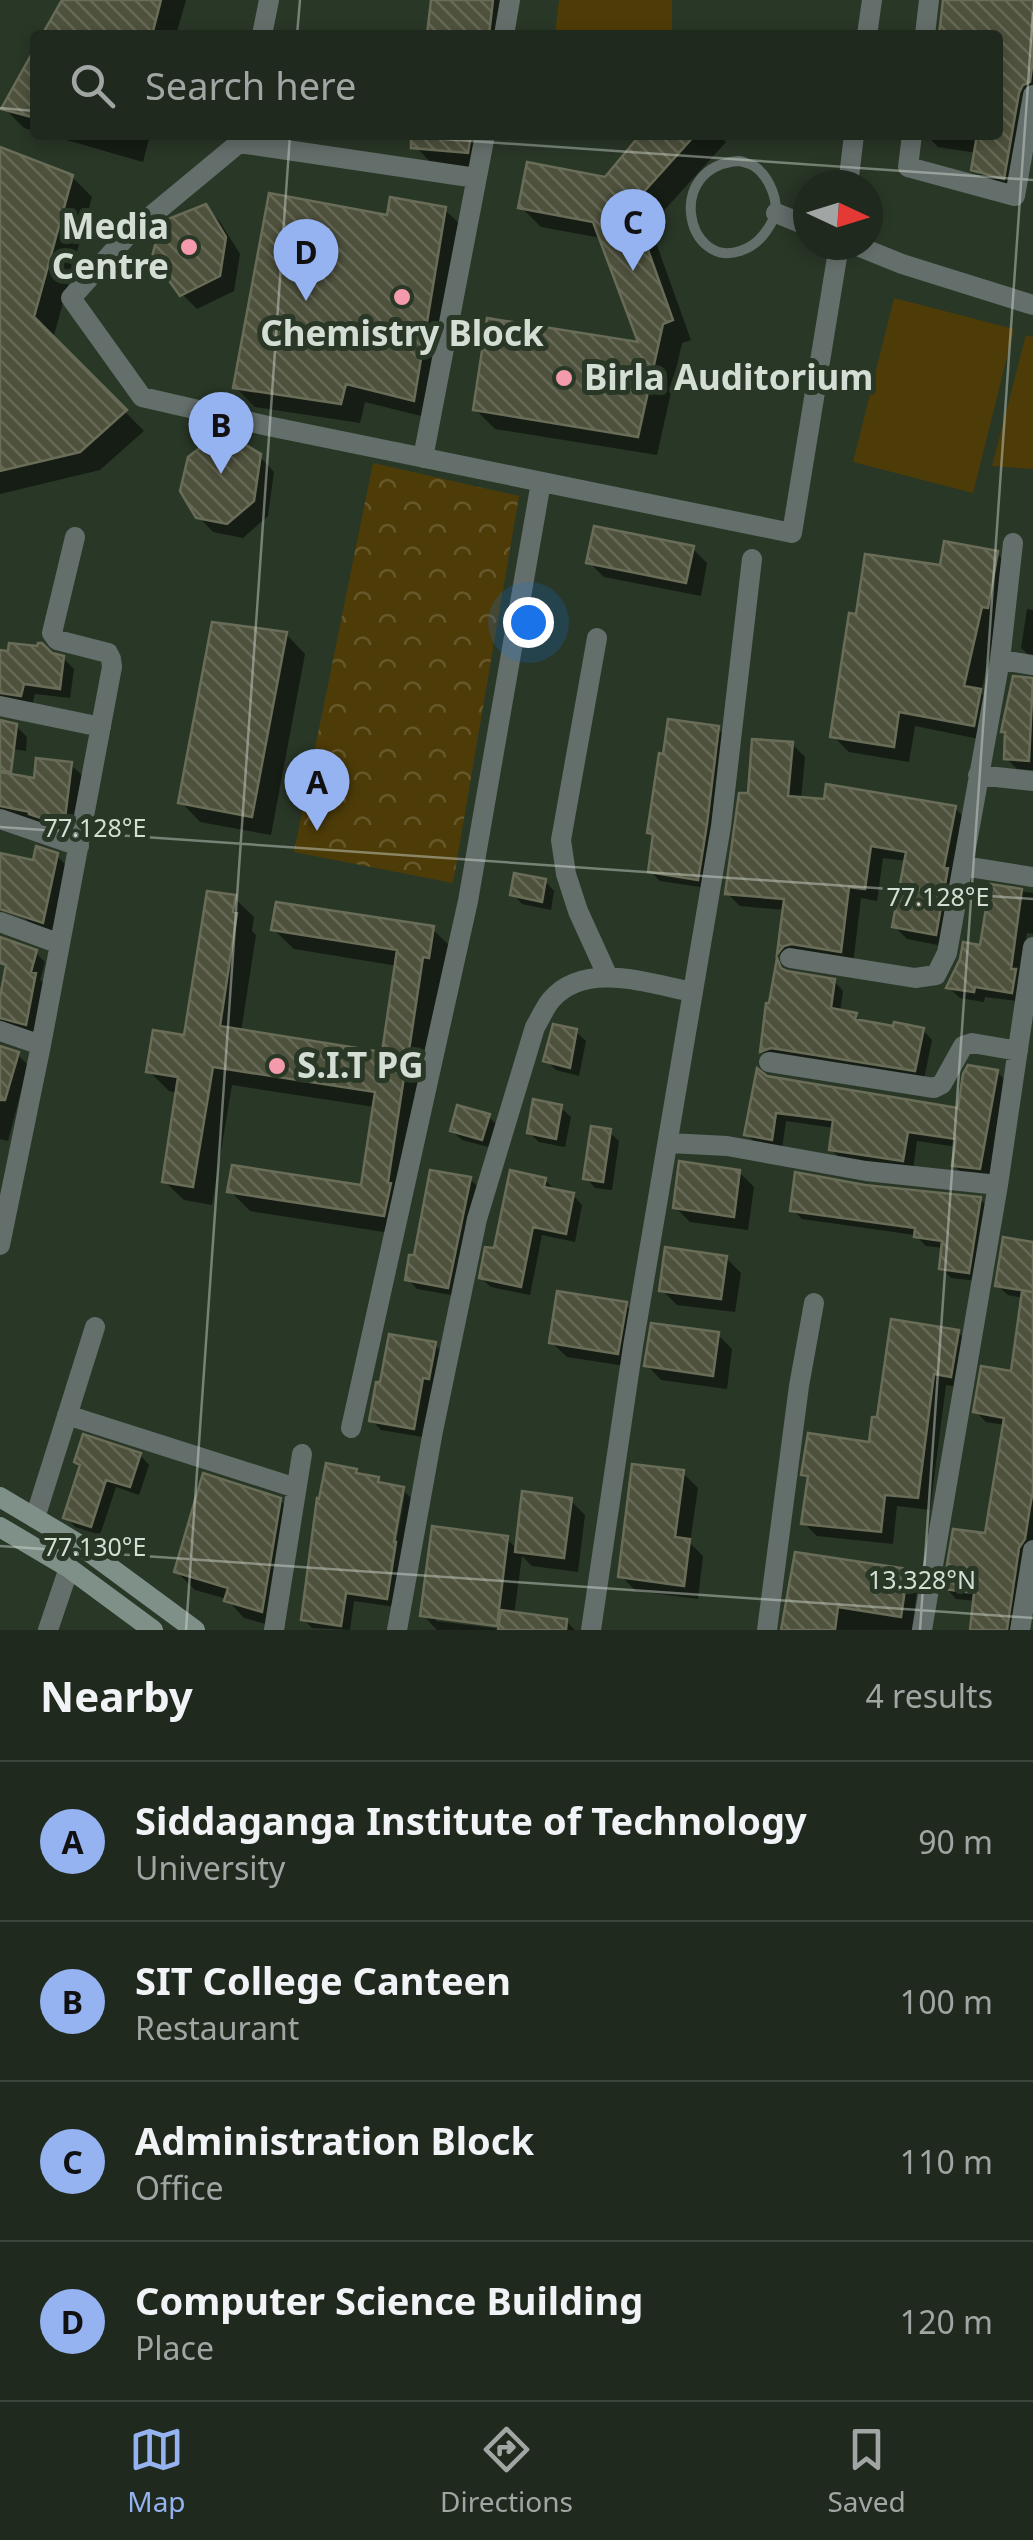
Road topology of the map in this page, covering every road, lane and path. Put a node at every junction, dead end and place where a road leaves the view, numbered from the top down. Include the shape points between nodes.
1 (269, 0) edge
2 (510, 0) edge
3 (872, 0) edge
4 (930, 0) edge
5 (263, 30) edge
6 (505, 30) edge
7 (869, 30) edge
8 (926, 30) edge
9 (1033, 95) edge
10 (239, 140) edge
11 (246, 140) edge
12 (484, 140) edge
13 (853, 140) edge
14 (911, 140) edge
15 (850, 170) edge
16 (476, 178) junction
17 (776, 213) junction
18 (793, 220) edge
19 (883, 256) edge
20 (837, 260) edge
21 (1033, 306) edge
22 (423, 458) junction
23 (541, 482) junction
24 (75, 537) dead end
25 (1014, 543) dead end
26 (752, 558) dead end
27 (597, 638) dead end
28 (1000, 660) junction
29 (1033, 665) edge
30 (0, 706) edge
31 (101, 726) junction
32 (978, 775) junction
33 (1033, 781) edge
34 (0, 819) edge
35 (79, 846) junction
36 (962, 866) junction
37 (1033, 877) edge
38 (0, 922) edge
39 (60, 944) junction
40 (1033, 946) edge
41 (1032, 955) edge
42 (790, 958) dead end
43 (608, 977) junction
44 (693, 992) junction
45 (0, 1031) edge
46 (41, 1045) junction
47 (1018, 1051) junction
48 (770, 1062) dead end
49 (669, 1143) junction
50 (8, 1171) edge
51 (998, 1185) junction
52 (0, 1246) edge
53 (814, 1303) dead end
54 (95, 1327) dead end
55 (67, 1415) junction
56 (351, 1428) dead end
57 (302, 1454) dead end
58 (296, 1488) junction
59 (0, 1497) edge
60 (35, 1518) junction
61 (0, 1527) edge
62 (1033, 1550) edge
63 (68, 1568) junction
64 (148, 1628) edge
65 (48, 1630) edge
66 (195, 1630) edge
67 (274, 1630) edge
68 (398, 1630) edge
69 (591, 1630) edge
70 (767, 1630) edge
71 (922, 1630) edge
72 (1020, 1630) edge

1 - 5 street
2 - 6 street
3 - 7 street
4 - 8 street
9 - 14 street via 1016,196 908,167
10 - 22 street via 128,235 71,298 142,397
11 - 16 street
12 - 16 street
13 - 15 street
16 - 22 street
17 - 17 lane via 754,245 723,254 699,238 692,193 704,173 739,161 766,178
17 - 18 street
19 - 21 street
20 - 23 street via 792,533
22 - 23 street
23 - 56 street via 468,901
24 - 31 street via 52,633 108,653
25 - 28 street
26 - 44 street via 721,826
27 - 43 street via 561,840 578,911
28 - 29 street
28 - 32 street
30 - 31 street
31 - 35 street
32 - 33 street
32 - 36 street
34 - 35 street
35 - 39 street
36 - 37 street
36 - 42 street via 948,952 936,976
38 - 39 street
39 - 46 street
40 - 41 street
41 - 47 street
43 - 44 street
43 - 68 street via 574,982 550,1000 523,1064 477,1219
44 - 49 street
45 - 46 street
46 - 50 street
47 - 48 street via 963,1046 934,1088
47 - 51 street
49 - 51 street
49 - 69 street
50 - 52 street
51 - 71 street
53 - 70 street
54 - 55 street
55 - 58 street
55 - 60 street
57 - 58 street
58 - 67 street
59 - 60 street
60 - 66 street
61 - 63 street
62 - 72 street
63 - 64 street
63 - 65 street

